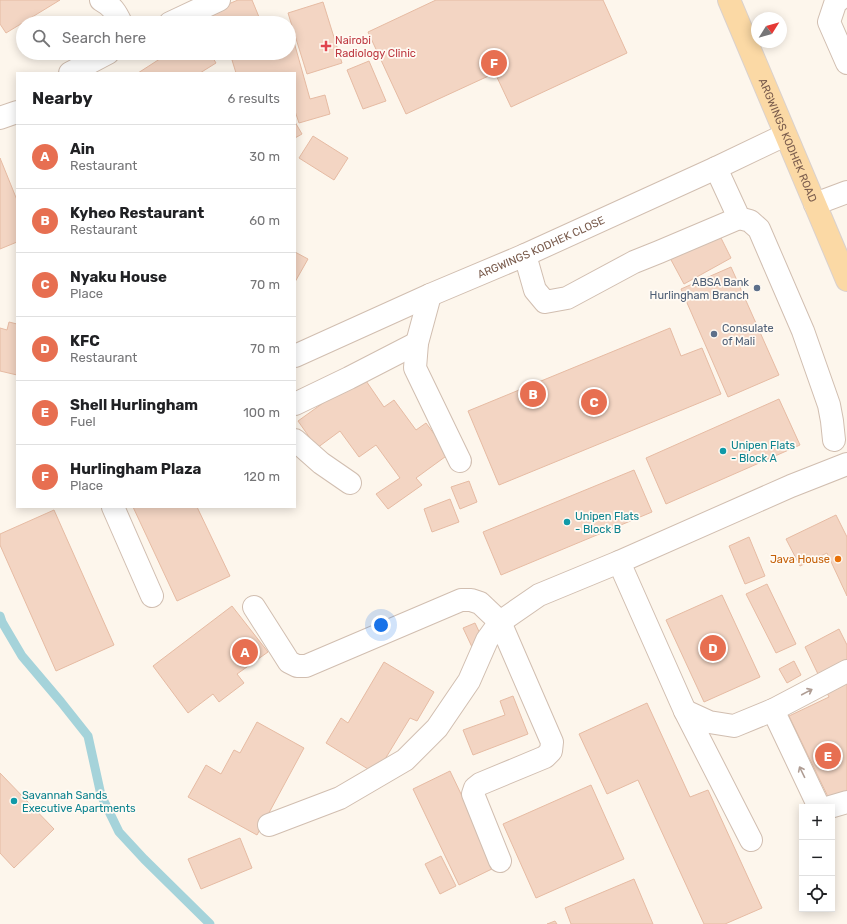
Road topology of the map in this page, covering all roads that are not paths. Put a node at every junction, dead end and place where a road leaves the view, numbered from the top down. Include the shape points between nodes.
1 (101, 0) edge
2 (729, 0) edge
3 (839, 0) edge
4 (216, 1) edge
5 (118, 16) edge
6 (185, 16) edge
7 (95, 60) edge
8 (847, 63) edge
9 (72, 72) edge
10 (16, 112) edge
11 (0, 118) edge
12 (785, 135) junction
13 (716, 168) junction
14 (847, 192) edge
15 (815, 204) junction
16 (739, 218) junction
17 (525, 255) junction
18 (847, 280) edge
19 (430, 296) junction
20 (417, 343) junction
21 (296, 356) edge
22 (296, 404) edge
23 (834, 440) dead end
24 (296, 441) edge
25 (460, 461) dead end
26 (847, 464) edge
27 (350, 482) dead end
28 (113, 508) edge
29 (619, 562) junction
30 (152, 596) dead end
31 (254, 607) dead end
32 (500, 622) junction
33 (847, 671) edge
34 (773, 710) junction
35 (685, 711) junction
36 (847, 802) edge
37 (818, 804) edge
38 (835, 806) edge
39 (269, 824) dead end
40 (750, 840) dead end
41 (500, 861) dead end

1 - 5 street
2 - 12 main road, ARGWINGS KODHEK ROAD
3 - 8 street via 836,1 829,22
4 - 6 street
7 - 9 street
10 - 11 street
12 - 13 street, ARGWINGS KODHEK CLOSE
12 - 15 main road, ARGWINGS KODHEK ROAD
13 - 16 street
13 - 17 street, ARGWINGS KODHEK CLOSE
14 - 15 street
15 - 18 main road, ARGWINGS KODHEK ROAD
16 - 17 street via 634,262 567,298 545,302 535,290
16 - 23 street via 750,221 759,229 803,331 827,400
17 - 19 street, ARGWINGS KODHEK CLOSE
19 - 20 street
19 - 21 street, ARGWINGS KODHEK CLOSE
20 - 22 street
20 - 25 street via 415,368
24 - 27 street via 321,463
26 - 29 street
28 - 30 street
29 - 32 street via 539,595
29 - 35 street
31 - 32 street via 289,662 297,666 306,666 461,600 480,603
32 - 39 street via 487,640 469,681 437,728 405,760 340,798
32 - 41 street via 552,742 552,750 545,757 475,788 473,794
34 -> 33 street
34 - 35 street via 734,726 709,722
37 -> 34 street
35 - 40 street
36 - 38 street

